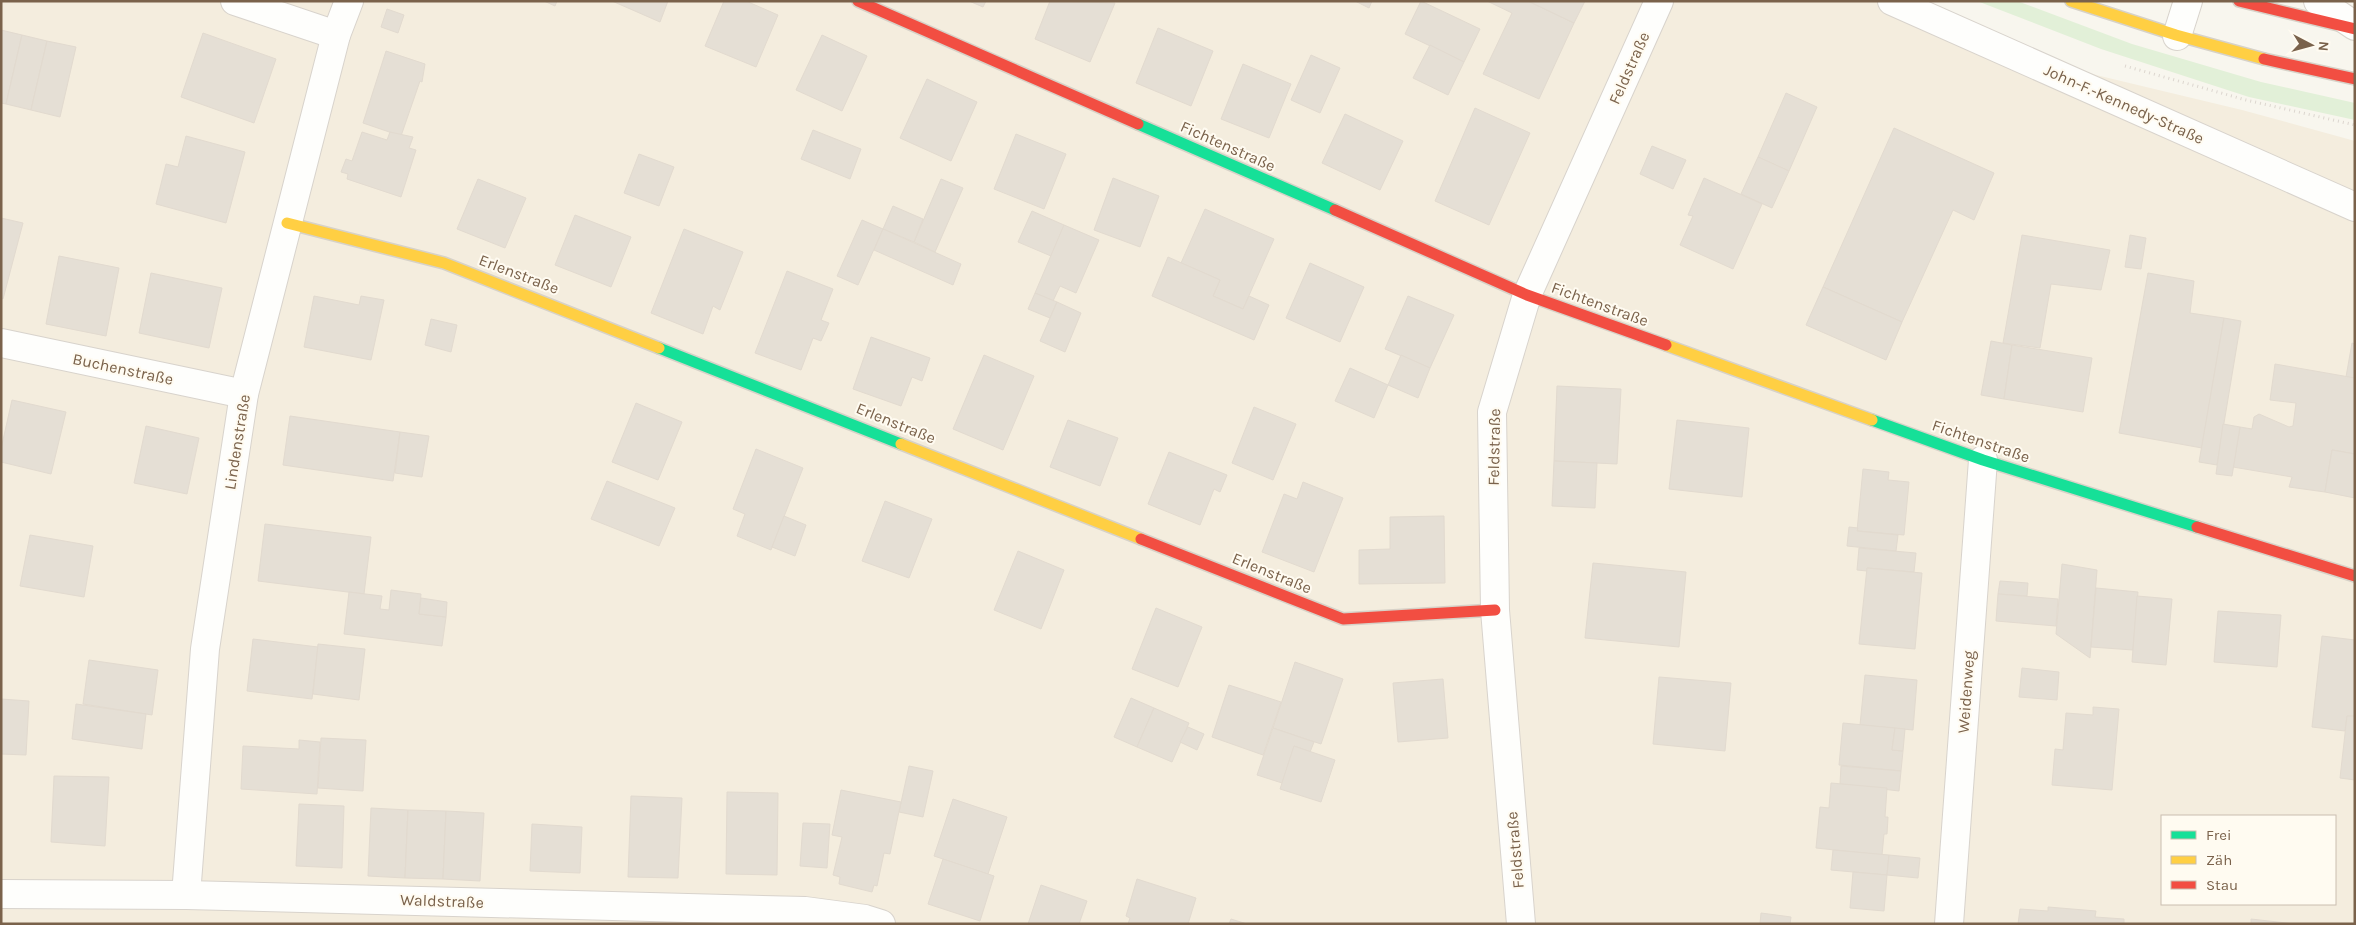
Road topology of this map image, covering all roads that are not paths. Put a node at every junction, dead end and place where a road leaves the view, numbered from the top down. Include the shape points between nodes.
1 (235, 1) edge
2 (349, 1) edge
3 (858, 1) edge
4 (1659, 1) edge
5 (1892, 1) edge
6 (2071, 1) edge
7 (2188, 1) edge
8 (2240, 1) edge
9 (2318, 1) edge
10 (2355, 27) edge
11 (336, 36) junction
12 (2177, 36) junction
13 (2355, 78) edge
14 (2355, 207) edge
15 (287, 223) junction
16 (1527, 295) junction
17 (1, 343) edge
18 (244, 394) junction
19 (1983, 460) junction
20 (2355, 576) edge
21 (1495, 610) junction
22 (1, 894) edge
23 (186, 894) junction
24 (881, 924) edge
25 (1521, 924) edge
26 (1949, 924) edge

1 - 11 street
2 - 11 street, Lindenstraße
3 - 16 street, Fichtenstraße
4 - 16 street, Feldstraße
5 - 14 street, John-F.-Kennedy-Straße
6 - 12 street
7 - 12 street
8 - 10 street
9 - 10 street
11 - 15 street, Lindenstraße
12 - 13 street via 2279,63
15 - 18 street, Lindenstraße
15 - 21 street, Erlenstraße via 444,262 1343,619
16 - 19 street, Fichtenstraße
16 - 21 street, Feldstraße via 1492,412
17 - 18 street, Buchenstraße
18 - 23 street, Lindenstraße via 205,648
19 - 20 street, Fichtenstraße
19 - 26 street, Weidenweg
21 - 25 street, Feldstraße
22 - 23 street, Waldstraße
23 - 24 street, Waldstraße via 806,911

